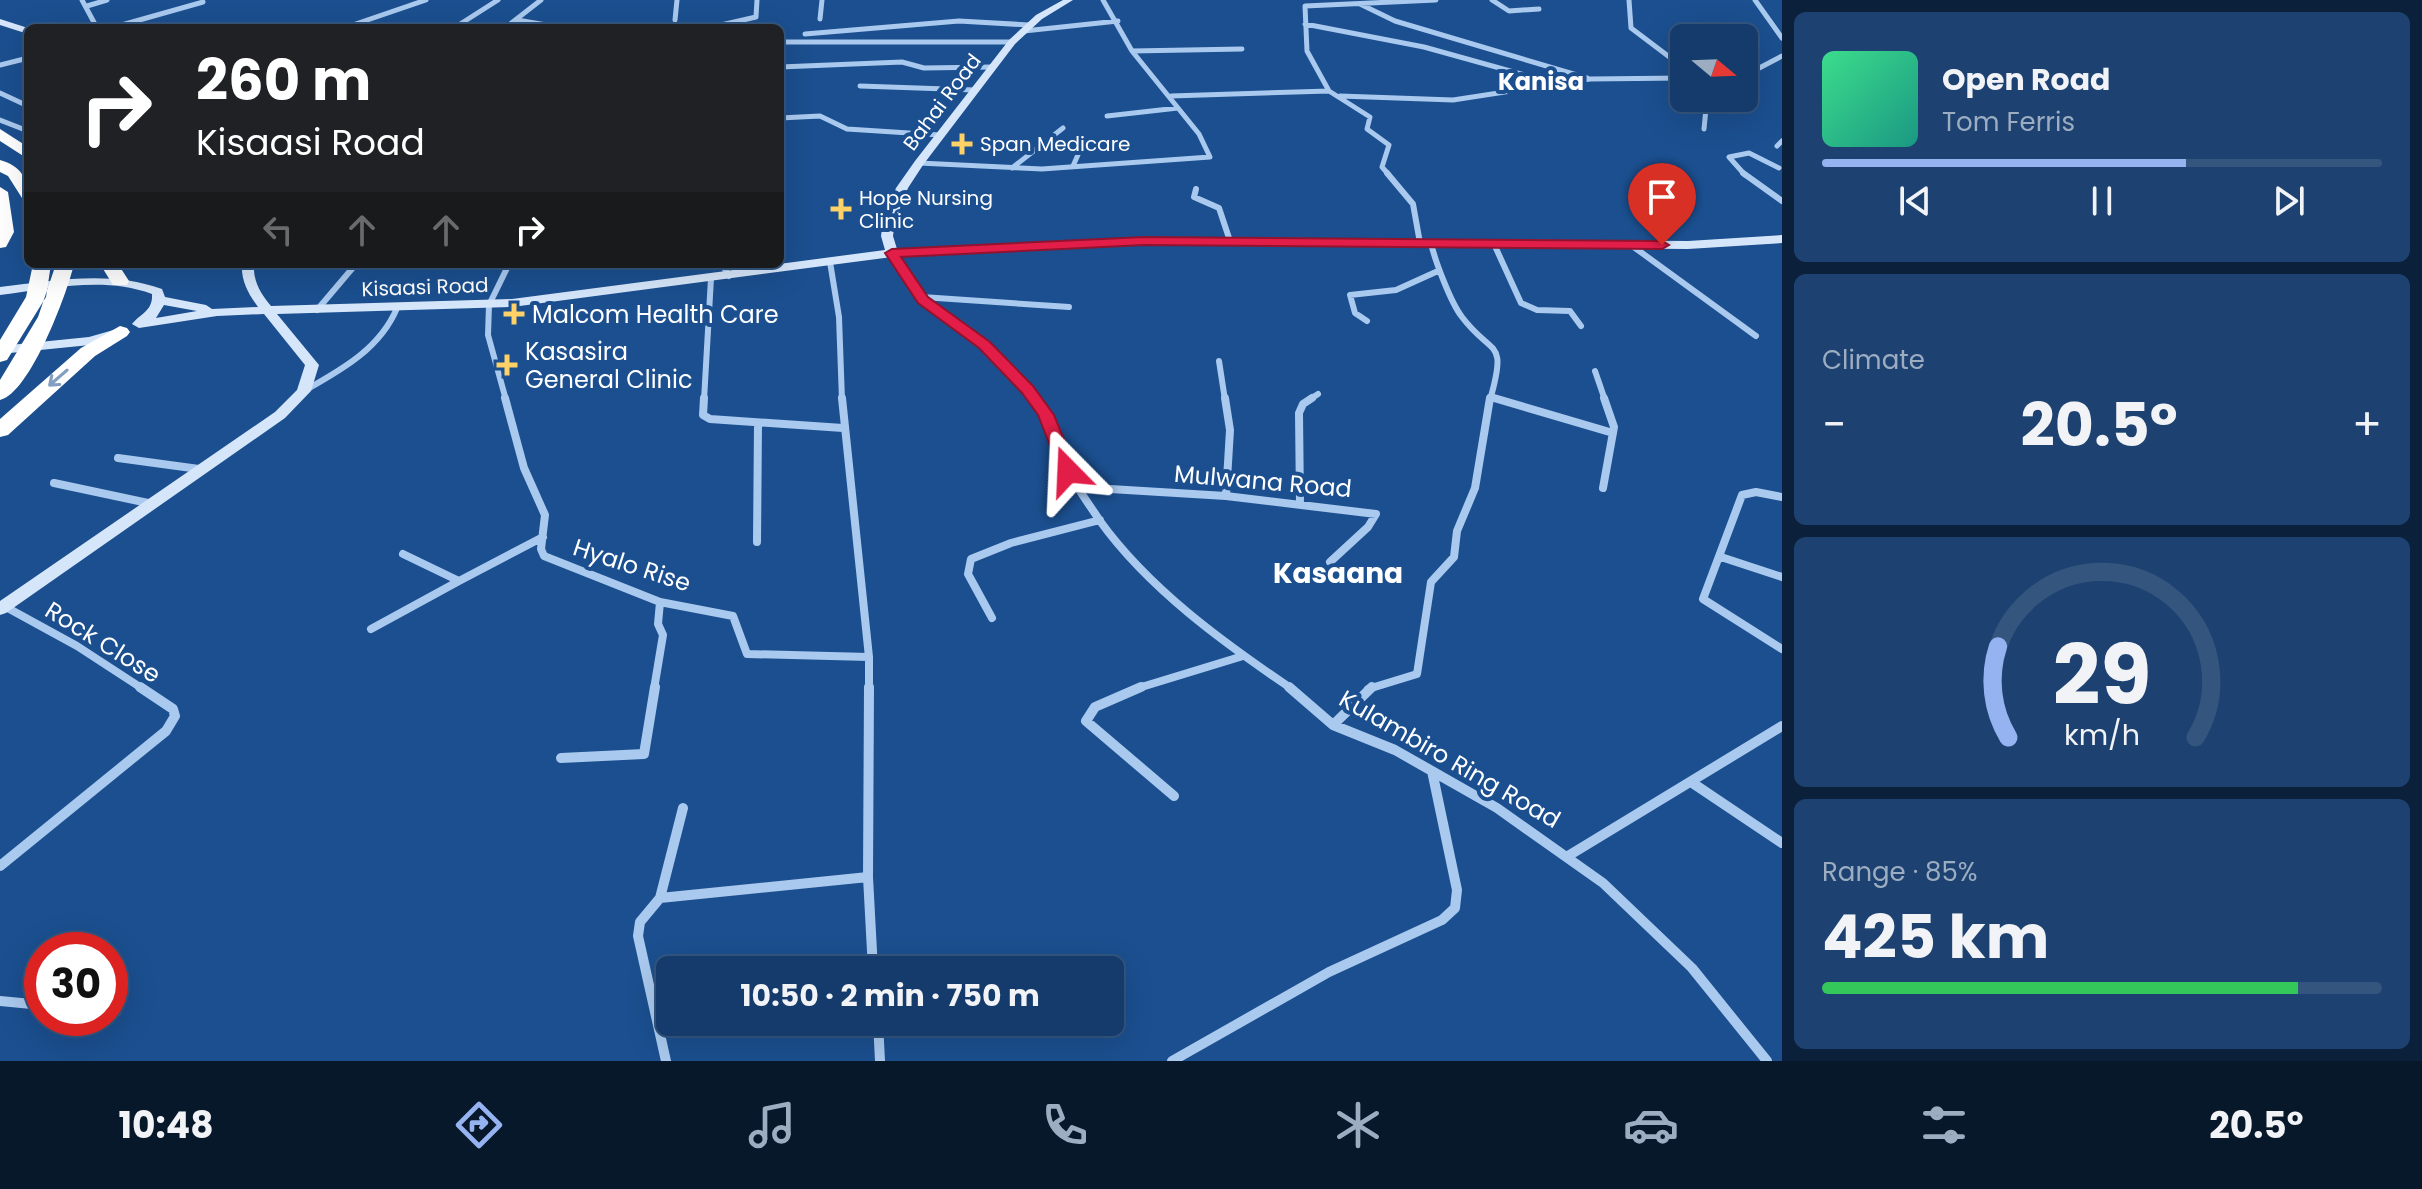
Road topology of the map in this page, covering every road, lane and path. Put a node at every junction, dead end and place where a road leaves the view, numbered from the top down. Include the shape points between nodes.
1 (82, 0) edge
2 (107, 0) edge
3 (426, 0) edge
4 (498, 0) edge
5 (541, 0) edge
6 (677, 0) edge
7 (757, 0) edge
8 (822, 0) edge
9 (1069, 0) edge
10 (1103, 0) edge
11 (1349, 0) edge
12 (1436, 0) edge
13 (1492, 0) edge
14 (1629, 0) edge
15 (1755, 0) edge
16 (203, 2) dead end
17 (1358, 4) junction
18 (87, 6) junction
19 (1539, 9) dead end
20 (820, 19) dead end
21 (517, 20) junction
22 (675, 20) dead end
23 (1118, 21) junction
24 (1, 24) edge
25 (95, 24) edge
26 (125, 24) edge
27 (356, 24) edge
28 (460, 24) edge
29 (511, 24) edge
30 (540, 24) edge
31 (725, 24) edge
32 (1305, 24) junction
33 (1026, 28) junction
34 (24, 30) edge
35 (805, 34) dead end
36 (1782, 38) edge
37 (784, 42) edge
38 (1012, 42) junction
39 (1242, 49) dead end
40 (1132, 51) junction
41 (1782, 56) edge
42 (1670, 57) edge
43 (24, 59) edge
44 (0, 65) edge
45 (784, 67) edge
46 (991, 67) junction
47 (1758, 69) edge
48 (1670, 78) edge
49 (1590, 79) junction
50 (1557, 85) junction
51 (860, 86) dead end
52 (975, 90) junction
53 (1329, 91) junction
54 (0, 93) edge
55 (1171, 96) junction
56 (1339, 96) junction
57 (24, 104) edge
58 (1178, 108) junction
59 (1706, 112) edge
60 (1107, 116) dead end
61 (784, 118) edge
62 (0, 120) edge
63 (1063, 128) dead end
64 (24, 129) edge
65 (1704, 129) dead end
66 (940, 135) junction
67 (5, 137) edge
68 (1094, 144) dead end
69 (24, 146) edge
70 (24, 151) edge
71 (919, 163) junction
72 (0, 165) edge
73 (1073, 167) junction
74 (1011, 168) junction
75 (1779, 168) dead end
76 (24, 188) edge
77 (1196, 189) dead end
78 (0, 192) edge
79 (1782, 201) edge
80 (1782, 239) edge
81 (1230, 241) junction
82 (0, 243) edge
83 (1426, 243) junction
84 (1494, 244) junction
85 (1631, 245) junction
86 (892, 253) junction
87 (830, 262) junction
88 (784, 266) edge
89 (41, 268) edge
90 (64, 268) edge
91 (112, 268) edge
92 (247, 268) edge
93 (353, 268) edge
94 (507, 268) edge
95 (752, 268) edge
96 (726, 270) edge
97 (1438, 271) junction
98 (711, 278) junction
99 (120, 281) junction
100 (0, 291) edge
101 (921, 297) junction
102 (160, 300) junction
103 (489, 305) junction
104 (1069, 307) dead end
105 (397, 308) junction
106 (317, 310) junction
107 (266, 311) junction
108 (217, 312) junction
109 (1367, 321) dead end
110 (1581, 326) dead end
111 (129, 328) junction
112 (1756, 336) dead end
113 (0, 353) edge
114 (1219, 361) dead end
115 (1595, 371) dead end
116 (304, 391) junction
117 (0, 394) edge
118 (1318, 394) dead end
119 (1490, 397) junction
120 (758, 423) junction
121 (843, 428) junction
122 (0, 430) edge
123 (1613, 433) junction
124 (118, 458) dead end
125 (199, 469) junction
126 (54, 483) dead end
127 (1077, 487) junction
128 (1603, 488) dead end
129 (1226, 496) junction
130 (1782, 497) edge
131 (148, 503) junction
132 (1300, 504) junction
133 (1100, 520) junction
134 (543, 537) junction
135 (757, 542) dead end
136 (403, 554) dead end
137 (1721, 557) junction
138 (1330, 562) dead end
139 (1782, 577) edge
140 (459, 581) junction
141 (660, 602) junction
142 (2, 608) edge
143 (992, 618) dead end
144 (371, 629) dead end
145 (1782, 649) edge
146 (1243, 656) junction
147 (869, 657) junction
148 (1333, 725) junction
149 (1782, 726) edge
150 (561, 758) dead end
151 (1432, 771) junction
152 (1691, 782) junction
153 (1174, 796) dead end
154 (683, 808) dead end
155 (1782, 843) edge
156 (1568, 856) junction
157 (0, 866) edge
158 (868, 877) junction
159 (660, 898) junction
160 (872, 956) edge
161 (0, 1001) edge
162 (24, 1003) edge
163 (879, 1036) edge
164 (666, 1061) edge
165 (880, 1061) edge
166 (1172, 1061) edge
167 (1767, 1061) edge

1 - 18 street
2 - 18 street
3 - 27 street
4 - 28 street
5 - 21 street
6 - 22 street
7 - 31 street via 756,17
8 - 20 street
9 - 33 main road, Bahai Road
10 - 23 street
11 - 17 street
12 - 17 street
13 - 19 street via 1509,11
14 - 42 street via 1631,28
15 - 36 street
16 - 26 street
17 - 32 street via 1305,6
17 - 49 street via 1395,21
18 - 25 street
21 - 29 street
21 - 30 street
23 - 33 street
23 - 40 street
24 - 34 main road
32 - 50 street via 1424,47
32 - 53 street via 1312,62
33 - 35 street via 959,21
33 - 38 main road, Bahai Road
37 - 38 street
38 - 46 main road, Bahai Road
39 - 40 street
40 - 55 street
41 - 47 street
43 - 44 street
45 - 46 street via 902,62 924,68
46 - 52 main road, Bahai Road
48 - 49 street
49 - 50 street
50 - 56 street via 1451,100
51 - 52 street
52 - 66 main road, Bahai Road
53 - 55 street
53 - 56 street
54 - 57 street
55 - 58 street
56 - 83 street via 1370,117 1367,129 1389,145 1382,167 1413,204
58 - 60 street
58 - 73 street via 1210,157
59 - 65 street
61 - 66 street via 820,116 847,129
62 - 64 street
63 - 74 street
66 - 71 main road, Bahai Road
67 - 69 highway
67 - 70 highway
68 - 73 street via 1081,148
71 - 74 street
71 - 86 main road, Bahai Road via 889,221
72 - 76 highway
73 - 74 street
75 - 79 street via 1749,153 1729,157 1742,173
77 - 81 street via 1194,197 1219,208
78 - 82 highway via 5,232
80 - 85 main road, Kisaasi Road
81 - 83 main road, Kisaasi Road
81 - 86 main road, Kisaasi Road
83 - 84 main road, Kisaasi Road
83 - 97 street
84 - 85 main road, Kisaasi Road
84 - 110 street via 1521,303 1537,310 1570,311
85 - 112 street
86 - 87 main road, Kisaasi Road
86 - 101 street, Kulambiro Ring Road
87 - 88 main road, Kisaasi Road
87 - 121 street via 843,370
89 - 113 highway via 36,297
90 - 117 highway via 49,321
91 - 99 highway
92 - 107 main road via 246,278
93 - 106 street
94 - 103 street
95 - 96 main road, Kisaasi Road
96 - 98 main road, Kisaasi Road
97 - 109 street via 1406,290 1350,295 1355,313
97 - 119 street via 1466,323 1497,352
98 - 103 main road, Kisaasi Road
98 - 120 street via 703,415
99 - 100 main road
99 - 102 main road via 158,292
101 - 104 street
101 - 127 street, Kulambiro Ring Road via 984,345 1027,390 1046,415
102 - 108 main road
102 - 111 main road via 149,317
103 - 105 main road, Kisaasi Road
103 - 134 street, Hyalo Rise via 492,354 524,468 545,515
105 - 106 main road, Kisaasi Road
105 - 116 street via 393,322 369,346 339,372
106 - 107 main road, Kisaasi Road
107 - 108 main road, Kisaasi Road
107 - 116 main road via 312,365
108 - 111 main road
111 - 113 main road via 90,341
111 -> 122 highway via 88,352
114 - 129 street via 1230,430
115 - 123 street
116 - 125 main road via 280,415
118 - 132 street via 1299,413
119 - 123 street
119 - 148 street via 1475,488 1457,531 1454,557 1431,582 1417,674 1369,688
120 - 121 street
120 - 135 street
121 - 147 street
123 - 128 street
124 - 125 street
125 - 131 main road
126 - 131 street
127 - 129 street, Mulwana Road
127 - 133 street, Kulambiro Ring Road
129 - 132 street, Mulwana Road
130 - 137 street via 1742,495
131 - 142 main road
132 - 138 street, Mulwana Road via 1376,514
133 - 143 street via 971,559 968,574
133 - 146 street, Kulambiro Ring Road via 1175,599
134 - 140 street
134 - 141 street, Hyalo Rise via 541,549 552,562
136 - 140 street
137 - 139 street
137 - 145 street via 1703,599
140 - 144 street
141 - 147 street, Hyalo Rise via 733,616 743,651 753,656
141 - 150 street via 663,635 644,754
142 - 157 street, Rock Close via 77,646 173,709 175,716 166,731
146 - 148 street, Kulambiro Ring Road via 1305,698
146 - 153 street via 1134,691 1087,714 1095,732
147 - 158 street
148 - 151 street, Kulambiro Ring Road
149 - 152 street
151 - 156 street, Kulambiro Ring Road
151 - 166 street via 1457,890 1455,908 1442,920 1288,994
152 - 155 street
152 - 156 street
154 - 159 street
156 - 167 street, Kulambiro Ring Road via 1692,968
158 - 159 street
158 - 160 street
159 - 164 street via 640,922 638,936
161 - 162 street
163 - 165 street

